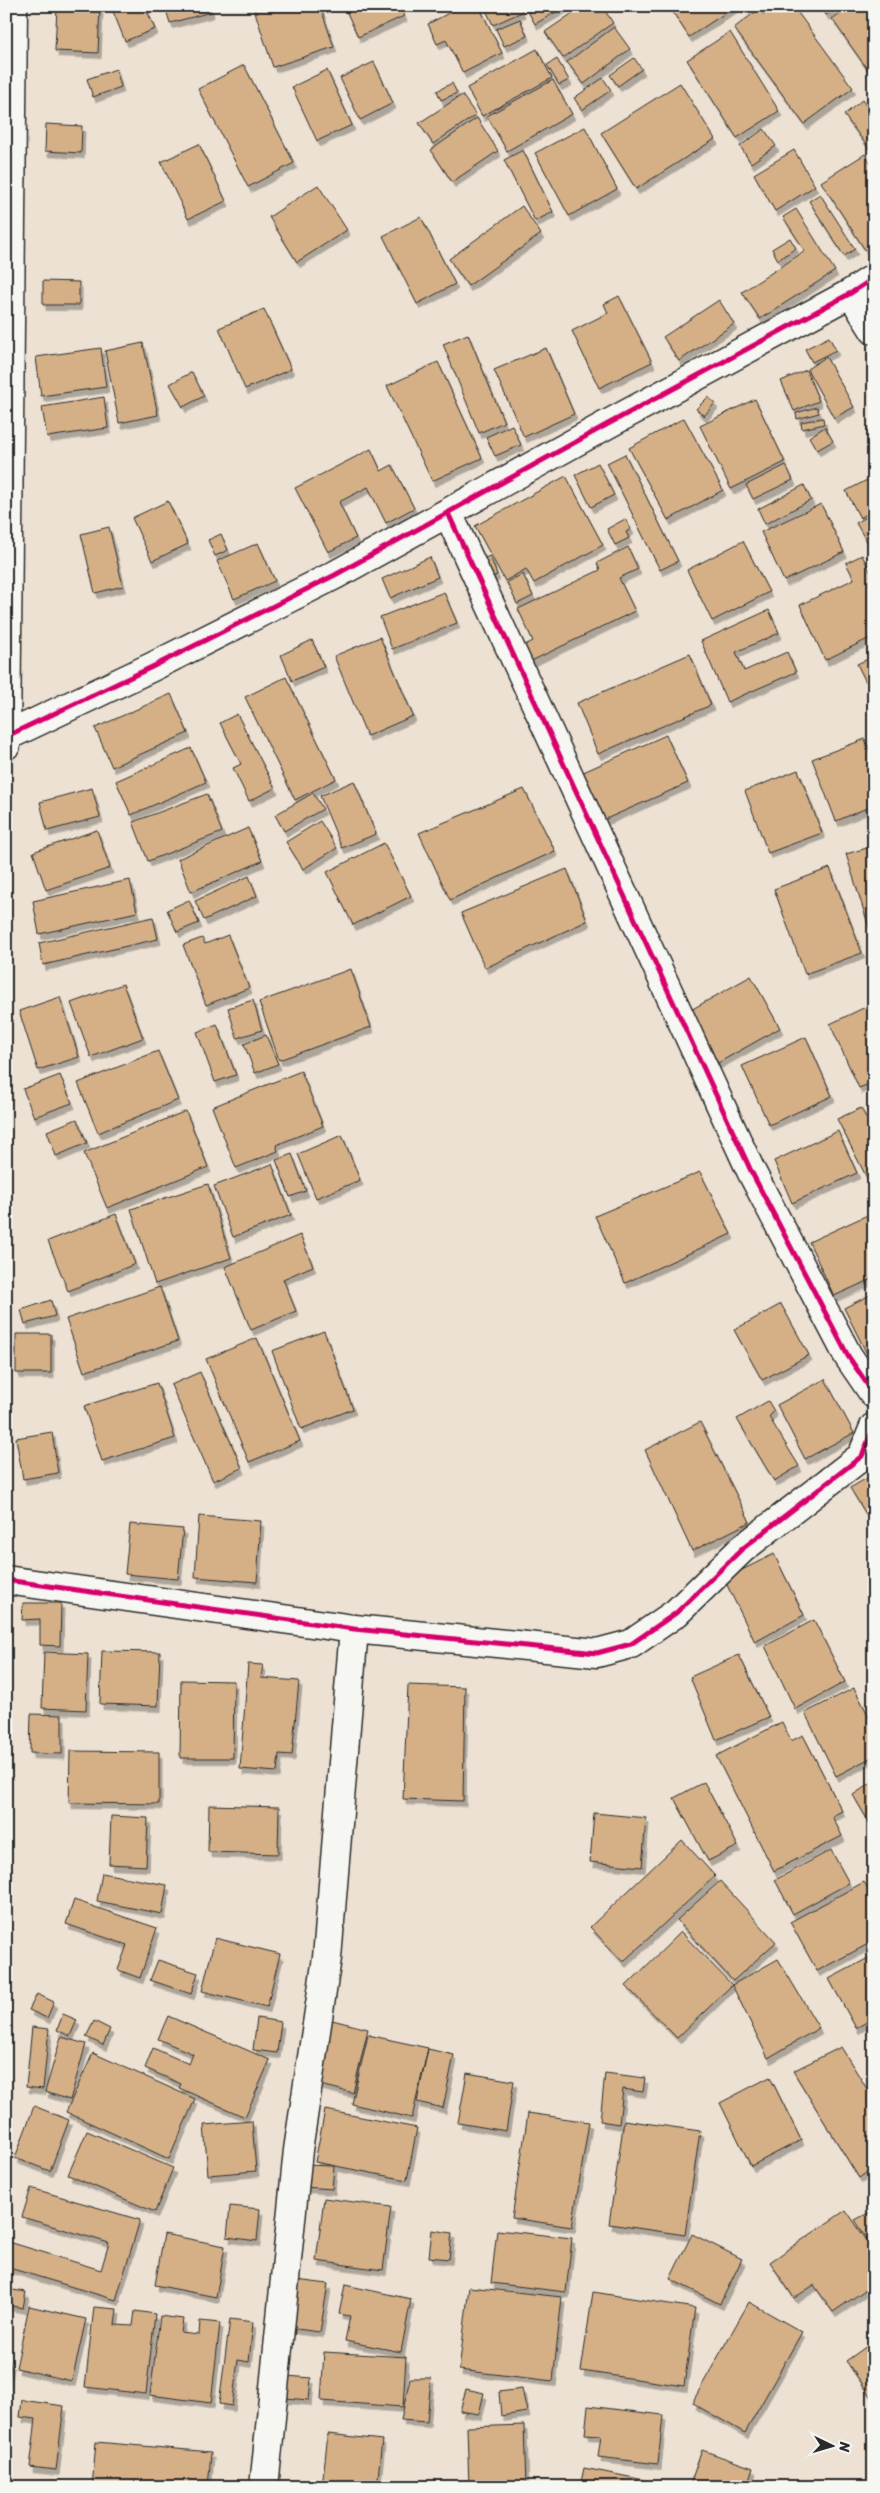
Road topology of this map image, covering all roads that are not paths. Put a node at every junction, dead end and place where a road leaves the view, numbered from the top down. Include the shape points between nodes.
1 (13, 6) edge
2 (874, 278) edge
3 (851, 293) junction
4 (874, 330) edge
5 (448, 513) junction
6 (7, 521) edge
7 (7, 736) edge
8 (6, 745) edge
9 (874, 1394) edge
10 (874, 1427) edge
11 (6, 1580) edge
12 (354, 1629) junction
13 (264, 2487) edge

1 - 6 street
2 - 3 street
3 - 4 street
3 - 5 street
5 - 7 street via 326,580
5 - 9 street via 751,1171 848,1356
6 - 7 street
7 - 8 street
10 - 12 street via 862,1456 742,1549 676,1613 631,1644 597,1653
11 - 12 street
12 - 13 street via 327,1958 298,2150

